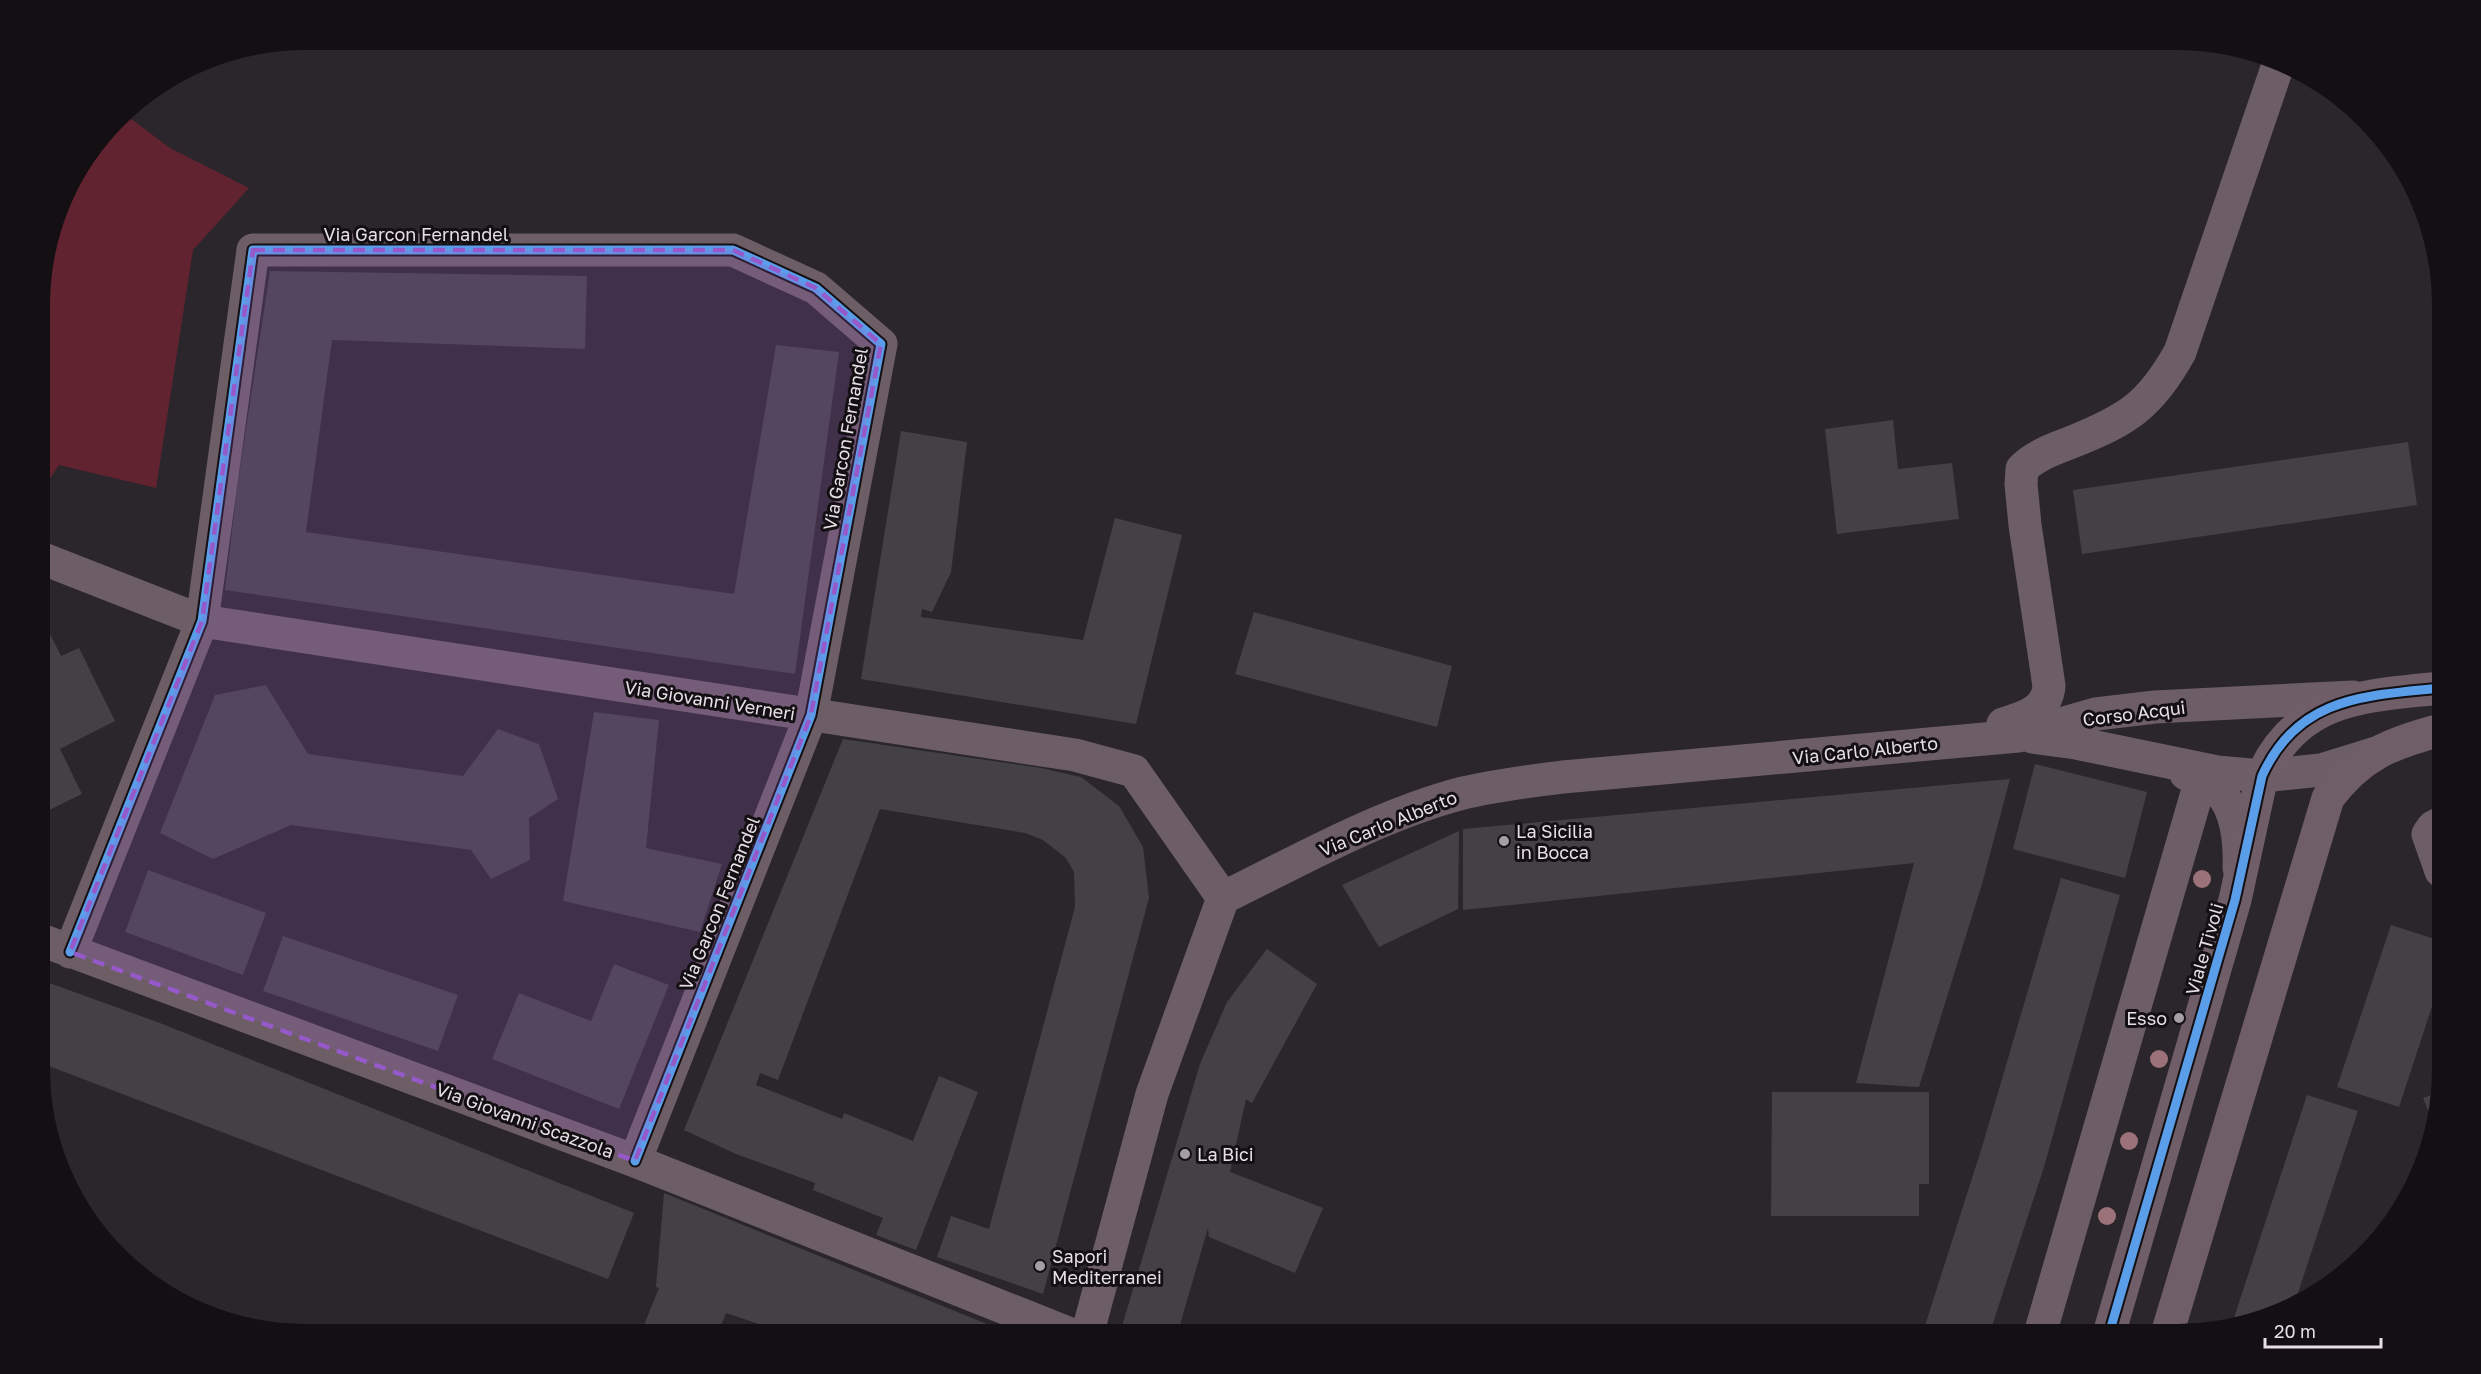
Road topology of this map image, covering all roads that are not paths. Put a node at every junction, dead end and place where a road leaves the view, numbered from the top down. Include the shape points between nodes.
1 (2276, 70) edge
2 (50, 562) edge
3 (202, 621) junction
4 (2432, 689) edge
5 (2358, 697) junction
6 (811, 716) junction
7 (2432, 733) edge
8 (2018, 736) junction
9 (1944, 742) junction
10 (2379, 751) junction
11 (2158, 759) junction
12 (2262, 776) junction
13 (2201, 779) junction
14 (1223, 898) junction
15 (2235, 900) junction
16 (56, 946) edge
17 (635, 1161) junction
18 (1045, 1324) edge
19 (1090, 1324) edge
20 (2043, 1324) edge
21 (2112, 1324) edge
22 (2170, 1324) edge

1 - 9 street via 2180,352 2168,374 2133,412 2038,457 2022,469 2025,525 2049,686 2046,702 2023,717
2 - 3 street, Via Giovanni Verneri
3 - 6 street, Via Giovanni Verneri
3 - 6 street, Via Garcon Fernandel via 253,250 733,250 816,288 881,344
3 - 16 street
4 - 5 main road, Viale Tivoli
5 - 8 street, Corso Acqui via 2155,707 2096,714
5 - 12 main road, Viale Tivoli via 2330,707 2295,730 2279,745
6 - 14 street, Via Giovanni Verneri via 1075,756 1134,771
6 - 17 street, Via Garcon Fernandel
7 - 10 main road
8 - 9 street, Via Carlo Alberto
8 - 11 street, Corso Acqui
9 - 14 street, Via Carlo Alberto via 1563,777 1464,793 1395,816
10 - 12 street, Corso Acqui via 2321,770
10 - 22 main road via 2345,775 2328,798
11 - 12 street, Corso Acqui via 2217,772
11 - 13 street, Corso Acqui
12 - 15 main road, Viale Tivoli
13 - 15 street, Corso Acqui via 2224,796 2233,816 2239,851
13 - 20 street
14 - 19 street via 1152,1094
15 - 21 main road, Viale Tivoli
16 - 17 street, Via Giovanni Scazzola
17 - 18 street, Via Giovanni Scazzola

